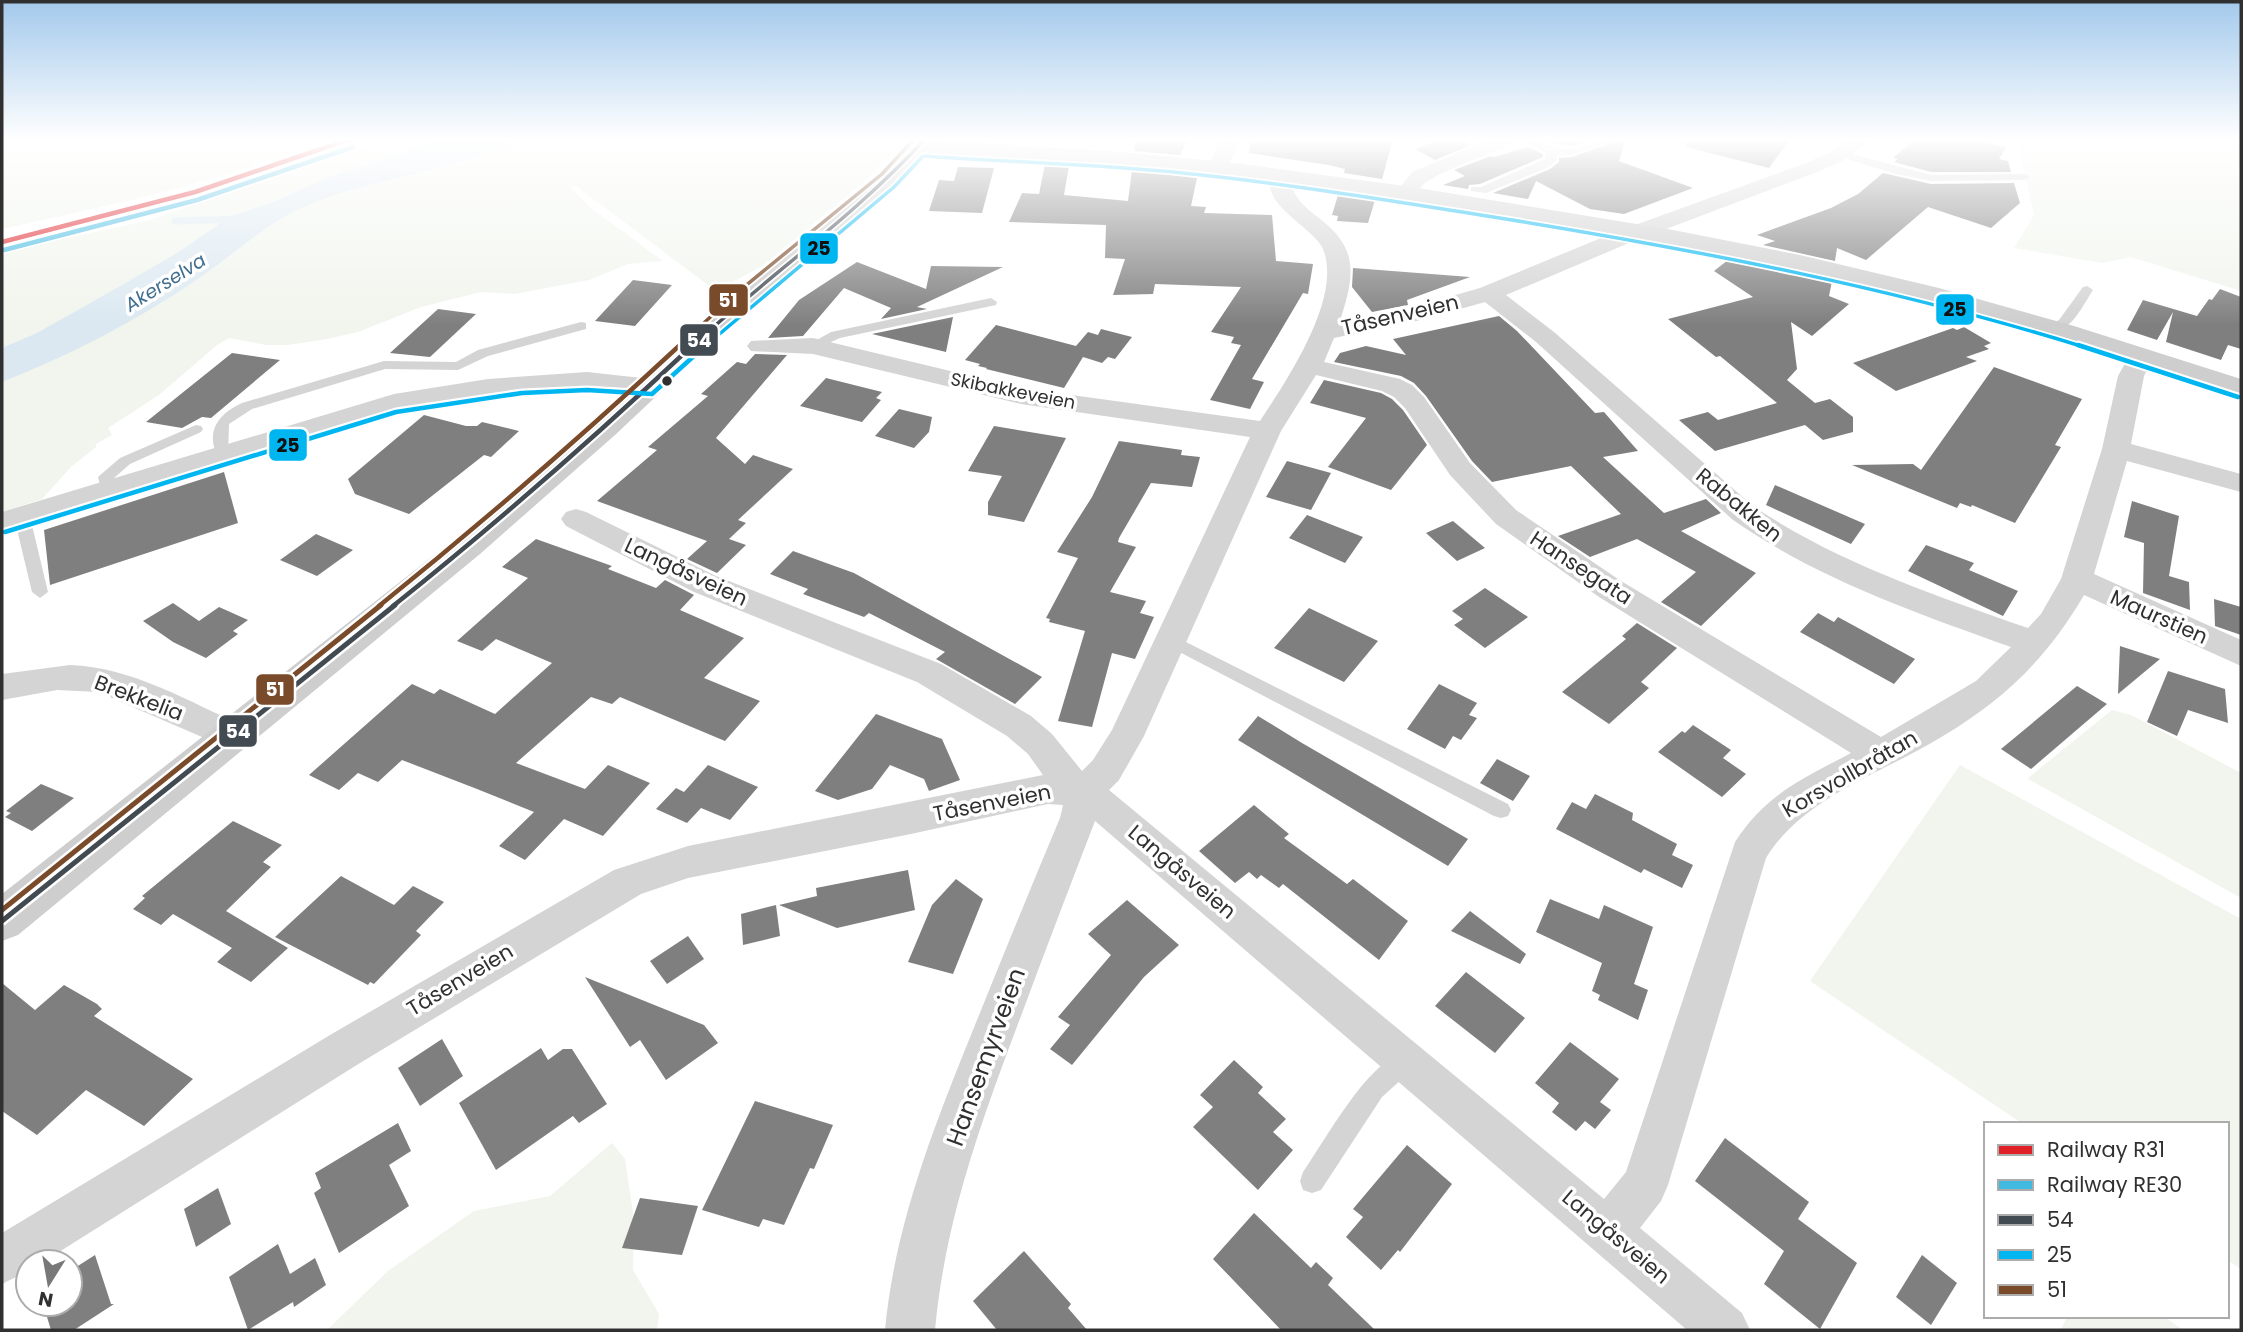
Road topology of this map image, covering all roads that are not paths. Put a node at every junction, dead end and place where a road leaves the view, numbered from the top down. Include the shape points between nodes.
1 (862, 201) edge
2 (1288, 201) edge
3 (1450, 201) edge
4 (1722, 201) edge
5 (1640, 232) junction
6 (2087, 290) dead end
7 (1489, 293) junction
8 (991, 302) dead end
9 (581, 326) dead end
10 (2053, 329) junction
11 (1324, 332) junction
12 (761, 346) dead end
13 (813, 346) junction
14 (2141, 356) junction
15 (1309, 366) junction
16 (649, 386) junction
17 (2241, 389) edge
18 (196, 429) dead end
19 (1268, 431) junction
20 (2116, 449) junction
21 (223, 454) junction
22 (2241, 483) edge
23 (107, 491) junction
24 (576, 519) dead end
25 (12, 521) edge
26 (2077, 579) junction
27 (40, 592) dead end
28 (1172, 641) junction
29 (2033, 643) junction
30 (2241, 654) edge
31 (2, 687) edge
32 (232, 736) junction
33 (1880, 754) junction
34 (1085, 791) junction
35 (1501, 810) dead end
36 (2, 921) edge
37 (1405, 1061) junction
38 (1312, 1181) dead end
39 (1608, 1231) junction
40 (2, 1260) edge
41 (910, 1330) edge
42 (1725, 1330) edge

1 - 16 main road via 739,303
2 - 11 street via 1333,245 1340,272
3 - 5 main road
4 - 5 street, Tåsenveien
5 - 7 street, Tåsenveien
5 - 10 main road via 1873,279
6 - 10 lane via 2064,323
7 - 11 street, Tåsenveien via 1421,313
7 - 29 street, Rabakken via 1776,537 1845,573
8 - 13 lane via 836,335
9 - 21 lane via 483,353 458,366 384,365 247,406 234,411 219,428
10 - 14 main road
11 - 15 street, Tåsenveien
12 - 13 street, Skibakkeveien
13 - 19 street, Skibakkeveien via 1021,396
14 - 17 main road
14 - 20 street, Korsvollbråtan via 2131,376
15 - 19 street, Tåsenveien
15 - 33 street, Hansegata via 1403,391 1460,469 1506,517 1610,589
16 - 21 street via 551,383 424,397
16 - 32 main road via 468,546
18 - 23 lane via 125,461 106,477
19 - 28 street, Tåsenveien
20 - 22 street
20 - 26 street, Korsvollbråtan
21 - 23 street
23 - 25 street
24 - 34 street, Langåsveien via 705,584 929,673 1019,726 1040,744 1065,778
25 - 27 lane
26 - 29 street, Korsvollbråtan via 2062,607
26 - 30 street, Maurstien
28 - 34 street, Tåsenveien via 1123,744 1097,782
28 - 35 lane
29 - 33 street, Korsvollbråtan via 1965,707
31 - 32 street, Brekkelia via 56,676 93,678
32 - 36 main road
33 - 39 street, Korsvollbråtan via 1778,814 1748,853 1645,1185
34 - 37 street, Langåsveien
34 - 40 street, Tåsenveien via 1048,789 688,862 628,882
34 - 41 street, Hansemyrveien via 964,1109 921,1251
37 - 38 lane via 1374,1089
37 - 39 street, Langåsveien
39 - 42 street, Langåsveien

